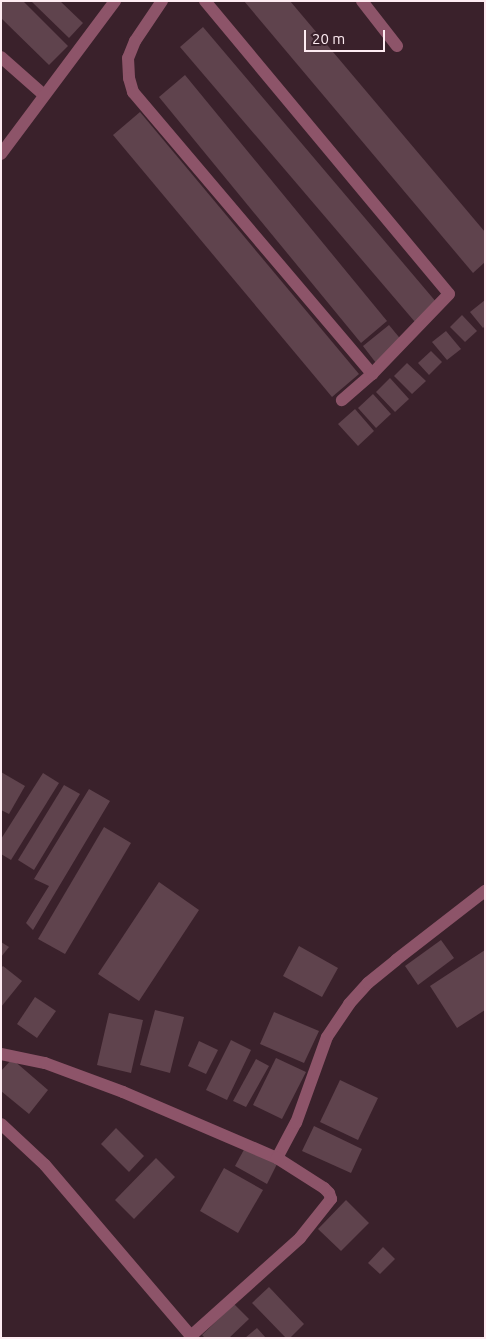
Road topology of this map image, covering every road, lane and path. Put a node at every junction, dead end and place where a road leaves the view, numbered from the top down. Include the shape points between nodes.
1 (162, 1) edge
2 (205, 1) edge
3 (362, 1) edge
4 (112, 3) edge
5 (397, 46) dead end
6 (1, 57) edge
7 (44, 95) junction
8 (1, 154) edge
9 (372, 374) junction
10 (342, 400) dead end
11 (485, 891) edge
12 (1, 1054) edge
13 (1, 1124) edge
14 (277, 1158) junction
15 (193, 1336) edge

1 - 9 street via 135,41 128,58 132,92
2 - 9 street via 449,294
3 - 5 street
4 - 7 street
6 - 7 street
7 - 8 street
9 - 10 street
11 - 14 street via 368,983 350,1004 327,1037 296,1123
12 - 14 street via 45,1063
13 - 15 street via 45,1165
14 - 15 street via 324,1188 330,1199 300,1238

